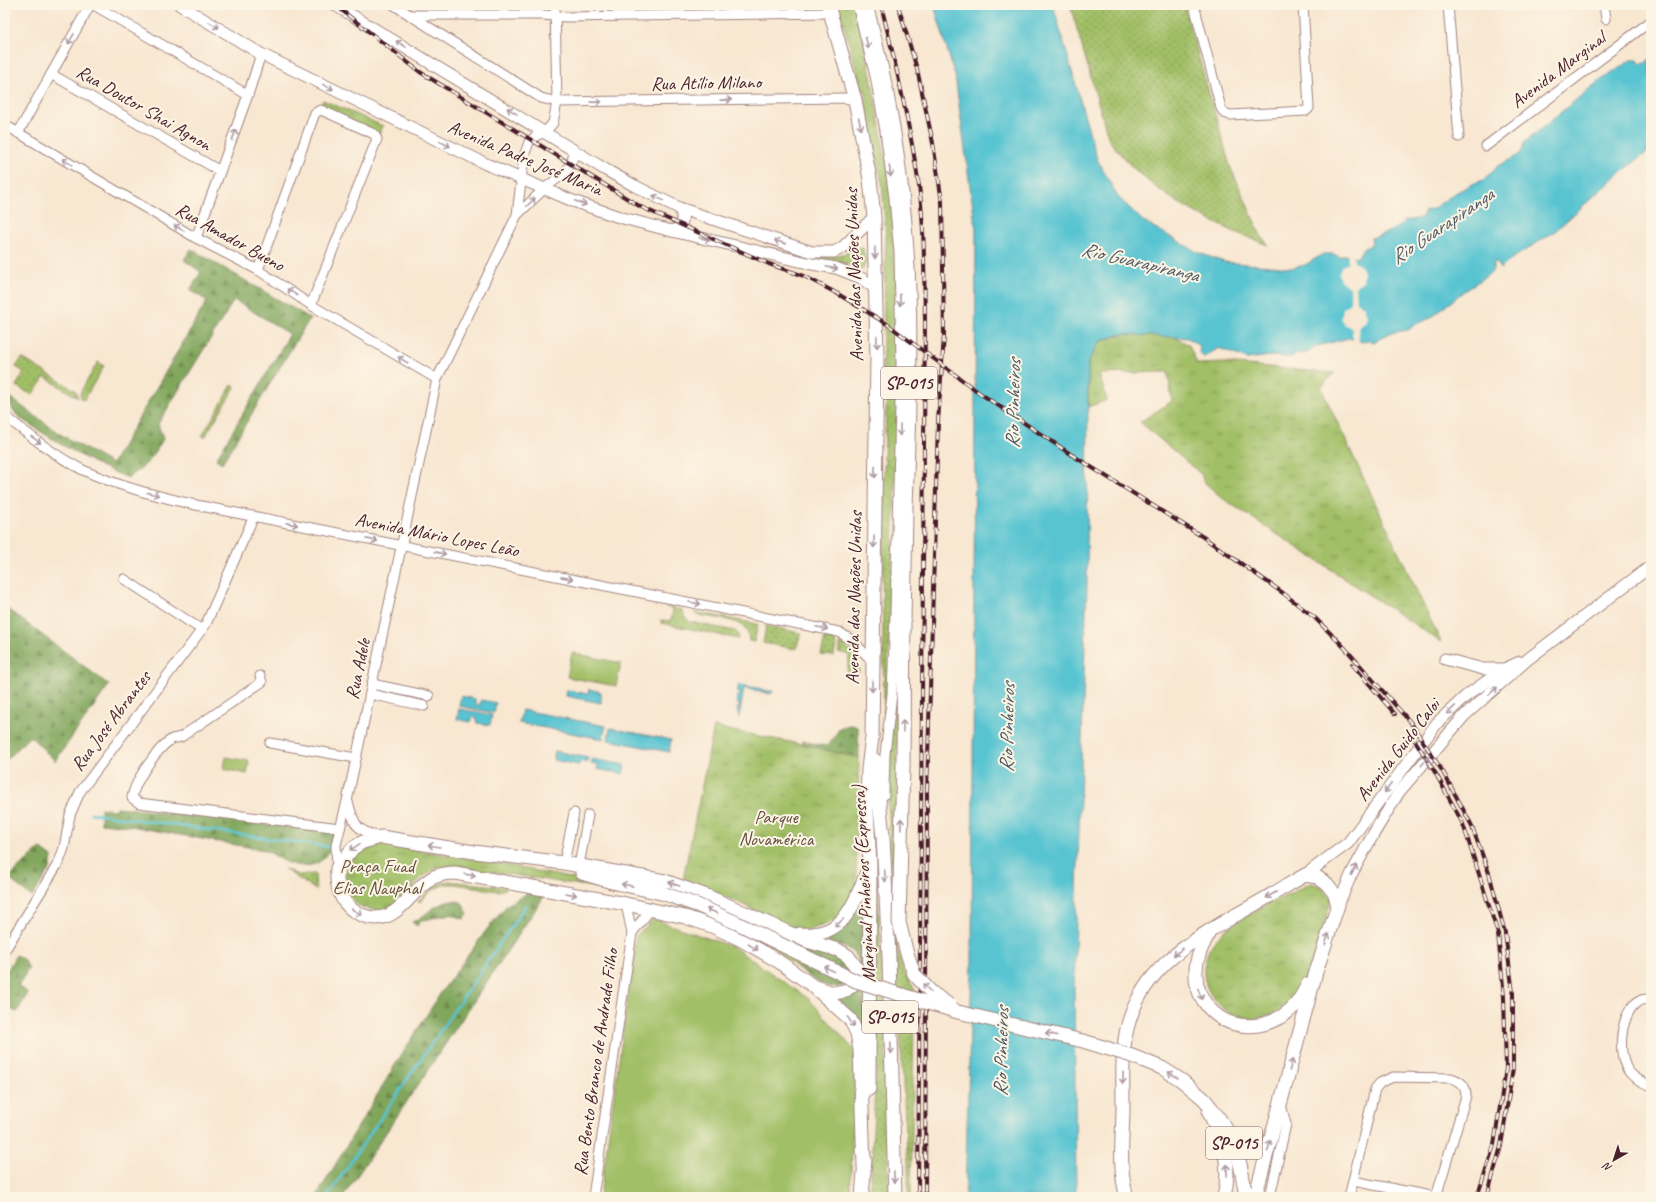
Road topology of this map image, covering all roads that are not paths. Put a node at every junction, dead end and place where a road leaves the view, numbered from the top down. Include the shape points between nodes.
1 (90, 5) edge
2 (94, 5) edge
3 (180, 5) edge
4 (336, 5) edge
5 (394, 5) edge
6 (555, 5) edge
7 (857, 5) edge
8 (866, 5) edge
9 (1194, 5) edge
10 (1303, 5) edge
11 (1448, 5) edge
12 (1604, 5) edge
13 (829, 9) edge
14 (410, 15) junction
15 (555, 17) junction
16 (1606, 19) dead end
17 (1651, 21) edge
18 (261, 54) junction
19 (51, 74) junction
20 (248, 95) junction
21 (855, 100) junction
22 (557, 102) junction
23 (5, 125) edge
24 (545, 132) junction
25 (18, 133) junction
26 (1459, 137) dead end
27 (1486, 146) dead end
28 (572, 148) junction
29 (220, 171) junction
30 (522, 179) junction
31 (545, 188) junction
32 (679, 208) junction
33 (517, 215) junction
34 (874, 217) junction
35 (672, 231) junction
36 (196, 238) junction
37 (258, 270) junction
38 (876, 289) junction
39 (311, 305) junction
40 (437, 379) junction
41 (5, 416) edge
42 (254, 516) junction
43 (402, 545) junction
44 (1651, 566) edge
45 (124, 579) dead end
46 (202, 630) junction
47 (1445, 659) dead end
48 (1528, 659) junction
49 (872, 661) junction
50 (1504, 669) junction
51 (260, 676) dead end
52 (372, 684) junction
53 (370, 694) junction
54 (429, 696) dead end
55 (1466, 696) junction
56 (424, 706) dead end
57 (1464, 716) junction
58 (872, 737) junction
59 (270, 743) dead end
60 (356, 758) junction
61 (347, 801) junction
62 (574, 813) dead end
63 (588, 815) dead end
64 (340, 828) junction
65 (381, 837) junction
66 (883, 837) junction
67 (542, 862) junction
68 (564, 863) junction
69 (870, 865) junction
70 (579, 866) junction
71 (337, 868) junction
72 (1305, 875) junction
73 (626, 904) junction
74 (1338, 905) junction
75 (652, 909) junction
76 (1210, 930) junction
77 (632, 933) junction
78 (786, 933) junction
79 (8, 943) edge
80 (5, 950) edge
81 (1316, 972) junction
82 (813, 986) junction
83 (1651, 999) edge
84 (958, 1012) junction
85 (1651, 1086) edge
86 (1204, 1099) junction
87 (1280, 1103) junction
88 (864, 1166) junction
89 (1354, 1181) junction
90 (1249, 1196) edge
91 (593, 1197) edge
92 (862, 1197) edge
93 (895, 1197) edge
94 (1127, 1197) edge
95 (1224, 1197) edge
96 (1270, 1197) edge
97 (1349, 1197) edge
98 (1436, 1197) edge

1 -> 19 street
2 - 20 street
3 -> 18 main road, Avenida Padre José Maria
24 -> 4 main road, Avenida Padre José Maria
5 - 14 street, Rua Atílio Milano
6 - 15 street
7 -> 66 street via 875,76 885,131 899,253 901,362 895,614 892,694 885,754
84 -> 8 highway, SP-015, bridge via 931,992 914,974 899,922 910,362 907,252 903,198 884,74
9 - 10 street via 1221,108 1224,113 1230,115 1306,111 1309,108
11 - 26 street
12 - 16 street
13 - 15 street
13 - 21 highway, Avenida das Nações Unidas / SP-015
14 - 15 street
14 - 22 street, Rua Atílio Milano via 540,98
15 - 22 street
17 - 27 street, Avenida Marginal
18 - 20 street
18 -> 30 main road, Avenida Padre José Maria
19 - 25 street
19 - 29 street, Rua Doutor Shai Agnon
29 -> 20 street
22 -> 21 street, Rua Atílio Milano via 844,98
21 -> 34 highway, Avenida das Nações Unidas / SP-015 via 870,179
22 - 24 street via 553,122
23 - 25 street, Rua Amador Bueno
24 - 28 main road, Avenida Padre José Maria
24 - 30 street via 529,142 524,156
36 -> 25 street, Rua Amador Bueno
28 - 31 street via 571,165
32 -> 28 main road, Avenida Padre José Maria via 634,186
29 - 36 street
30 - 31 main road, Avenida Padre José Maria
30 - 33 street
33 -> 31 street
31 -> 35 main road, Avenida Padre José Maria via 619,217
34 -> 32 main road, Avenida Padre José Maria via 842,248 834,252 812,252
32 - 35 main road via 683,222
33 - 40 street, Rua Adele
34 -> 38 highway, Avenida das Nações Unidas / SP-015
35 -> 38 main road, Avenida Padre José Maria via 836,268 861,278
36 - 37 street, Rua Amador Bueno
39 -> 37 street, Rua Amador Bueno
37 - 39 street via 315,113 321,110 374,134 377,139
38 -> 49 highway, Avenida das Nações Unidas / SP-015
40 -> 39 street, Rua Amador Bueno
40 - 43 street, Rua Adele
41 -> 42 street, Avenida Mário Lopes Leão via 70,463 107,480 191,504
42 -> 43 street, Avenida Mário Lopes Leão
42 - 46 street, Rua José Abrantes
43 -> 49 street, Avenida Mário Lopes Leão via 839,632 853,641
43 - 52 street, Rua Adele
44 - 48 main road, Avenida Guido Caloi
45 - 46 street
46 - 79 street, Rua José Abrantes via 86,782 70,815 59,862
47 - 50 main road via 1483,669
48 - 50 main road, Avenida Guido Caloi
57 -> 48 main road, Avenida Guido Caloi
49 -> 58 highway, Avenida das Nações Unidas / SP-015
50 - 55 main road, Avenida Guido Caloi
51 - 64 street via 262,682 181,737 172,739 154,756 133,791 132,798 139,803
52 - 53 street, Rua Adele
52 - 54 street
53 - 56 street
53 - 60 street, Rua Adele
55 - 57 main road
55 -> 72 main road, Avenida Guido Caloi via 1437,724 1348,843
74 -> 57 main road, Avenida Guido Caloi via 1374,833 1399,792
58 - 66 highway, Marginal Pinheiros (Expressa) / SP-015
58 - 69 highway, Avenida das Nações Unidas via 867,811
59 - 60 street
60 - 61 street, Rua Adele
61 - 64 street, Rua Adele
61 - 65 street, Rua Adele via 357,827
62 - 68 street
63 - 70 street
64 - 71 street, Rua Adele via 336,845
67 -> 65 highway
65 -> 71 highway via 353,848
66 -> 93 highway, Marginal Pinheiros (Expressa) / SP-015
67 - 68 highway
84 -> 67 highway, bridge via 856,981 697,905 665,894
68 - 70 highway
69 -> 78 highway via 853,906 836,926 822,934
69 - 88 highway, Avenida das Nações Unidas via 869,1098
78 -> 70 highway via 707,896 665,882
71 -> 73 highway via 338,890 344,902 360,915 374,918 387,917 394,913 426,882 448,873 467,874
72 - 74 highway via 1317,877 1327,884
72 -> 76 highway
73 - 75 highway
73 - 77 street, Rua Bento Branco de Andrade Filho
81 -> 74 highway
75 - 77 street, Rua Bento Branco de Andrade Filho
75 -> 82 highway via 712,926 740,939 778,961
76 -> 81 highway via 1200,950 1196,969 1199,995 1213,1013 1241,1027 1254,1026 1280,1016 1297,1003
76 -> 94 highway via 1163,964 1148,981 1132,1010 1122,1074 1122,1173
77 - 91 street, Rua Bento Branco de Andrade Filho
78 - 82 highway via 838,950 848,956 856,967 855,983 845,991 833,993
79 - 80 street, Rua José Abrantes
87 -> 81 highway
82 -> 88 highway via 850,1020 858,1033
83 - 85 street via 1636,1002 1627,1016 1621,1050 1629,1073
86 -> 84 highway, SP-015, bridge via 1162,1068 1132,1056 1083,1041
86 - 90 highway, SP-015 via 1223,1122 1233,1140
95 -> 86 highway via 1227,1163 1222,1143
90 -> 87 highway
87 - 96 street via 1286,1124
88 - 92 highway, Avenida das Nações Unidas
89 - 97 street
89 - 98 street
89 - 98 street via 1375,1089 1380,1083 1393,1077 1451,1078 1464,1085 1466,1096

